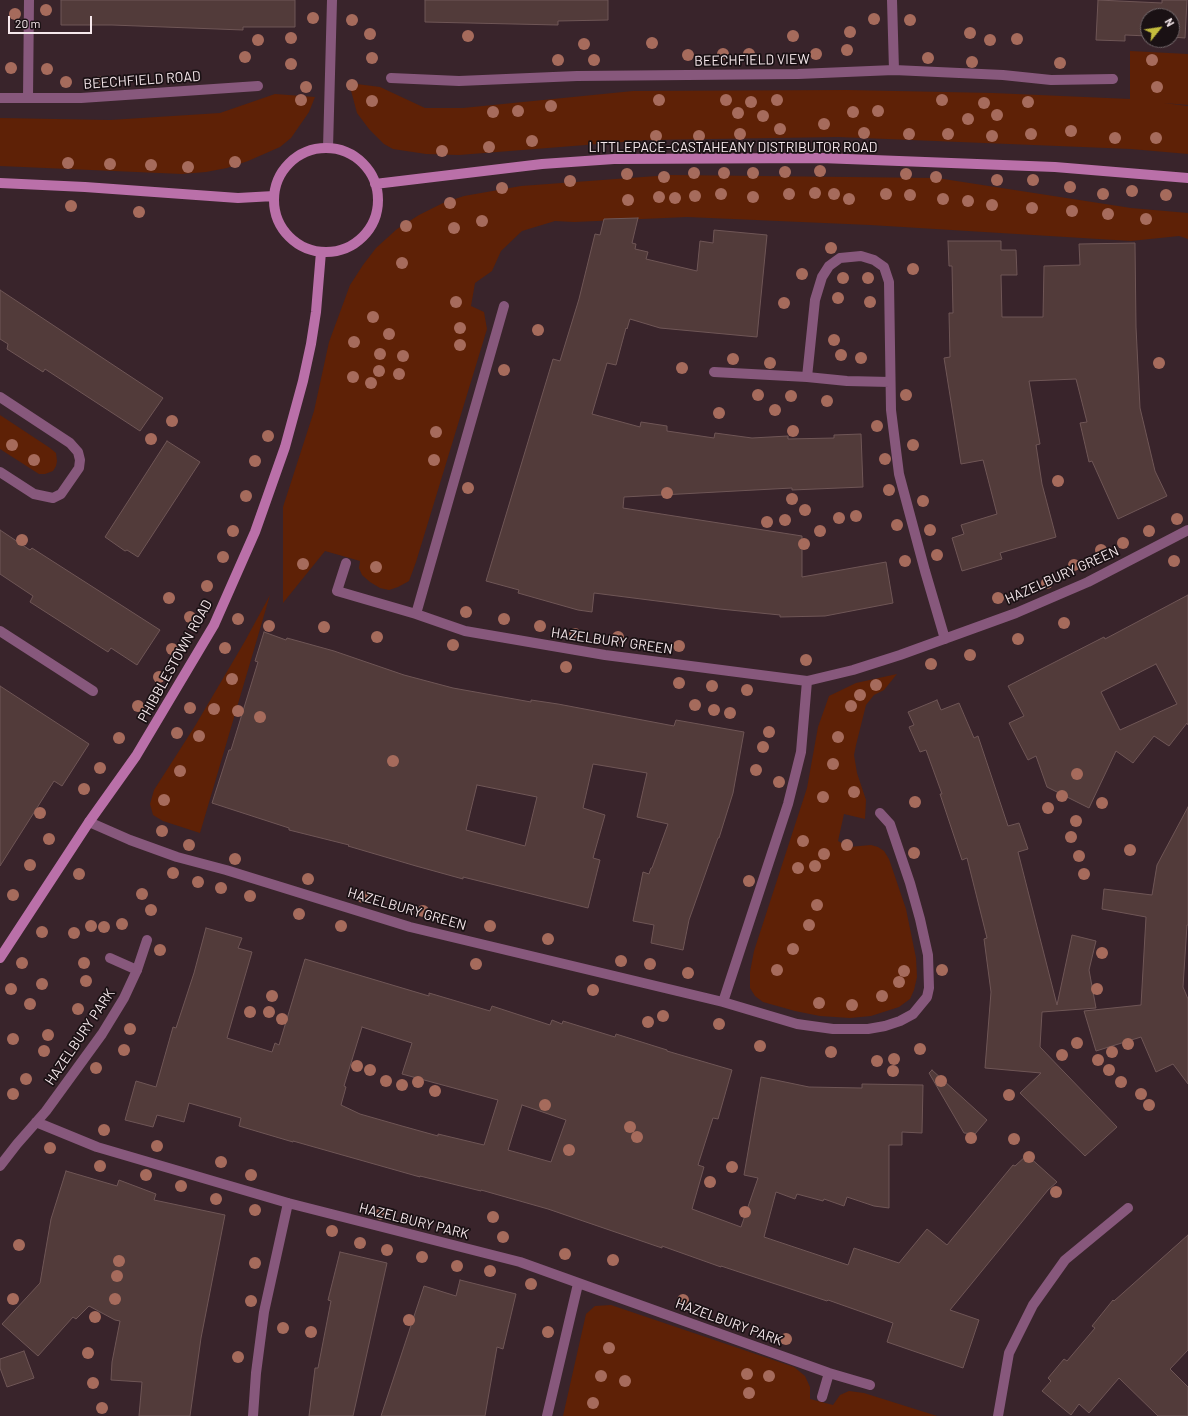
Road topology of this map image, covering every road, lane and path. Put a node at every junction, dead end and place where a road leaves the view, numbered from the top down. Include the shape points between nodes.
1 (29, 0) edge
2 (332, 0) edge
3 (892, 0) edge
4 (894, 70) junction
5 (391, 78) dead end
6 (1113, 80) dead end
7 (258, 86) dead end
8 (0, 98) edge
9 (28, 98) junction
10 (328, 148) junction
11 (1188, 178) edge
12 (0, 183) edge
13 (375, 184) junction
14 (274, 196) junction
15 (321, 252) junction
16 (504, 306) dead end
17 (714, 372) dead end
18 (807, 377) junction
19 (890, 382) junction
20 (0, 397) edge
21 (0, 472) edge
22 (1188, 530) edge
23 (346, 563) dead end
24 (416, 614) junction
25 (0, 631) edge
26 (945, 639) junction
27 (807, 681) junction
28 (93, 691) dead end
29 (880, 813) dead end
30 (89, 822) junction
31 (147, 940) dead end
32 (0, 958) edge
33 (110, 958) dead end
34 (137, 970) junction
35 (723, 1002) junction
36 (36, 1122) junction
37 (0, 1166) edge
38 (288, 1203) junction
39 (1128, 1208) dead end
40 (578, 1284) junction
41 (830, 1373) junction
42 (870, 1385) dead end
43 (822, 1397) dead end
44 (253, 1416) edge
45 (547, 1416) edge
46 (998, 1416) edge

1 - 9 street
2 - 10 street
3 - 4 street
4 - 5 street, BEECHFIELD VIEW via 798,74 577,76 459,81
4 - 6 street, BEECHFIELD VIEW via 1051,80
7 - 9 street, BEECHFIELD ROAD via 81,98
8 - 9 street, BEECHFIELD ROAD
10 - 13 street via 344,151 357,159 368,170
10 - 14 street via 312,150 298,156 286,166 278,180
11 - 13 street, LITTLEPACE-CASTAHEANY DISTRIBUTOR ROAD via 1055,167 821,158 614,159 542,164
12 - 14 street via 238,198
13 - 15 street via 378,201 374,218 366,232 354,244 338,250
14 - 15 street via 275,212 281,227 292,239 306,248
15 - 30 street, PHIBBLESTOWN ROAD via 316,312 303,381 285,447 255,532 214,625 136,756
16 - 24 street
17 - 18 street
18 - 19 street
18 - 19 street via 815,300 822,277 840,258 861,256 874,260 884,267 889,282
19 - 26 street via 899,474
20 - 21 street via 70,443 78,452 80,460 79,468 61,494 52,498 34,494
22 - 26 street, HAZELBURY GREEN via 1088,582 1016,613
23 - 24 street, HAZELBURY GREEN via 337,591
24 - 27 street, HAZELBURY GREEN via 484,635 605,655
25 - 28 street
26 - 27 street, HAZELBURY GREEN via 853,670
27 - 35 street via 801,752 790,798
29 - 35 street, HAZELBURY GREEN via 890,824 910,883 928,955 929,988 922,1004 913,1014 885,1026 834,1029 797,1024
30 - 32 street, PHIBBLESTOWN ROAD
30 - 35 street, HAZELBURY GREEN via 177,857 410,927
31 - 34 street, HAZELBURY PARK
33 - 34 street
34 - 36 street, HAZELBURY PARK via 121,1004 102,1034 62,1091
36 - 37 street, HAZELBURY PARK
36 - 38 street, HAZELBURY PARK via 98,1147
38 - 40 street, HAZELBURY PARK via 520,1262
38 - 44 street via 264,1312
39 - 46 street via 1065,1260 1033,1305 1009,1353
40 - 41 street, HAZELBURY PARK
40 - 45 street
41 - 42 street, HAZELBURY PARK
41 - 43 street

